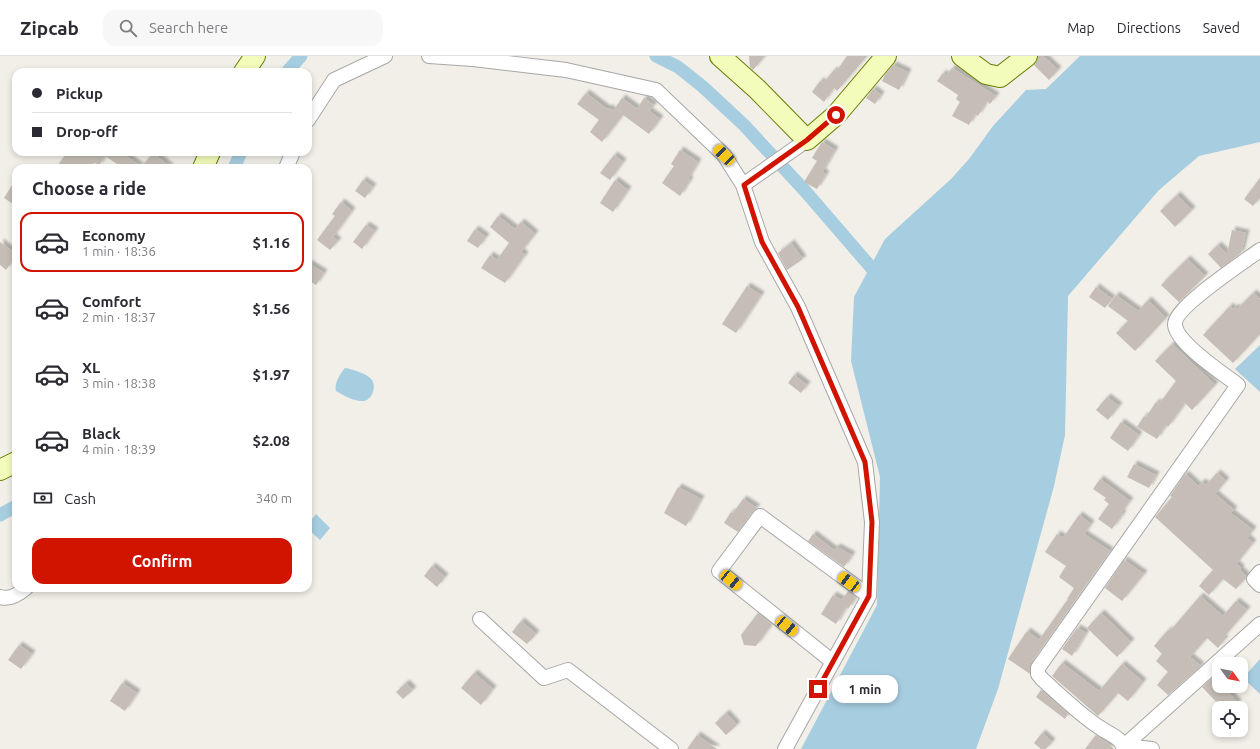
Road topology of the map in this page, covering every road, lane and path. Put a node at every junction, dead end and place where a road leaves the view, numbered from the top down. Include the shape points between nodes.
1 (256, 56) edge
2 (385, 56) edge
3 (429, 56) edge
4 (720, 56) edge
5 (886, 56) edge
6 (962, 56) edge
7 (1027, 56) edge
8 (247, 68) edge
9 (312, 114) edge
10 (807, 140) junction
11 (744, 185) junction
12 (1260, 250) edge
13 (12, 464) edge
14 (0, 470) edge
15 (1260, 572) edge
16 (1260, 585) edge
17 (21, 592) edge
18 (869, 596) junction
19 (0, 597) edge
20 (480, 619) dead end
21 (1260, 624) edge
22 (833, 662) junction
23 (1123, 747) edge
24 (671, 749) edge
25 (784, 749) edge
26 (1152, 749) edge

1 - 8 street
2 - 9 street via 334,80
3 - 11 street via 566,70 656,90 724,155
4 - 10 street
5 - 10 street via 836,115
6 - 7 street via 986,74 1000,77
10 - 11 street
11 - 18 street via 762,242 798,307 865,462 872,522
12 - 23 street via 1188,304 1176,318 1177,331 1184,341 1238,385 1038,668 1038,674 1042,679 1100,728 1120,741
13 - 14 street
15 - 16 street via 1254,579
17 - 19 street
18 - 22 street
18 - 22 street via 760,516 719,571
20 - 24 street via 544,678 568,670
21 - 23 street
22 - 25 street
23 - 26 street

